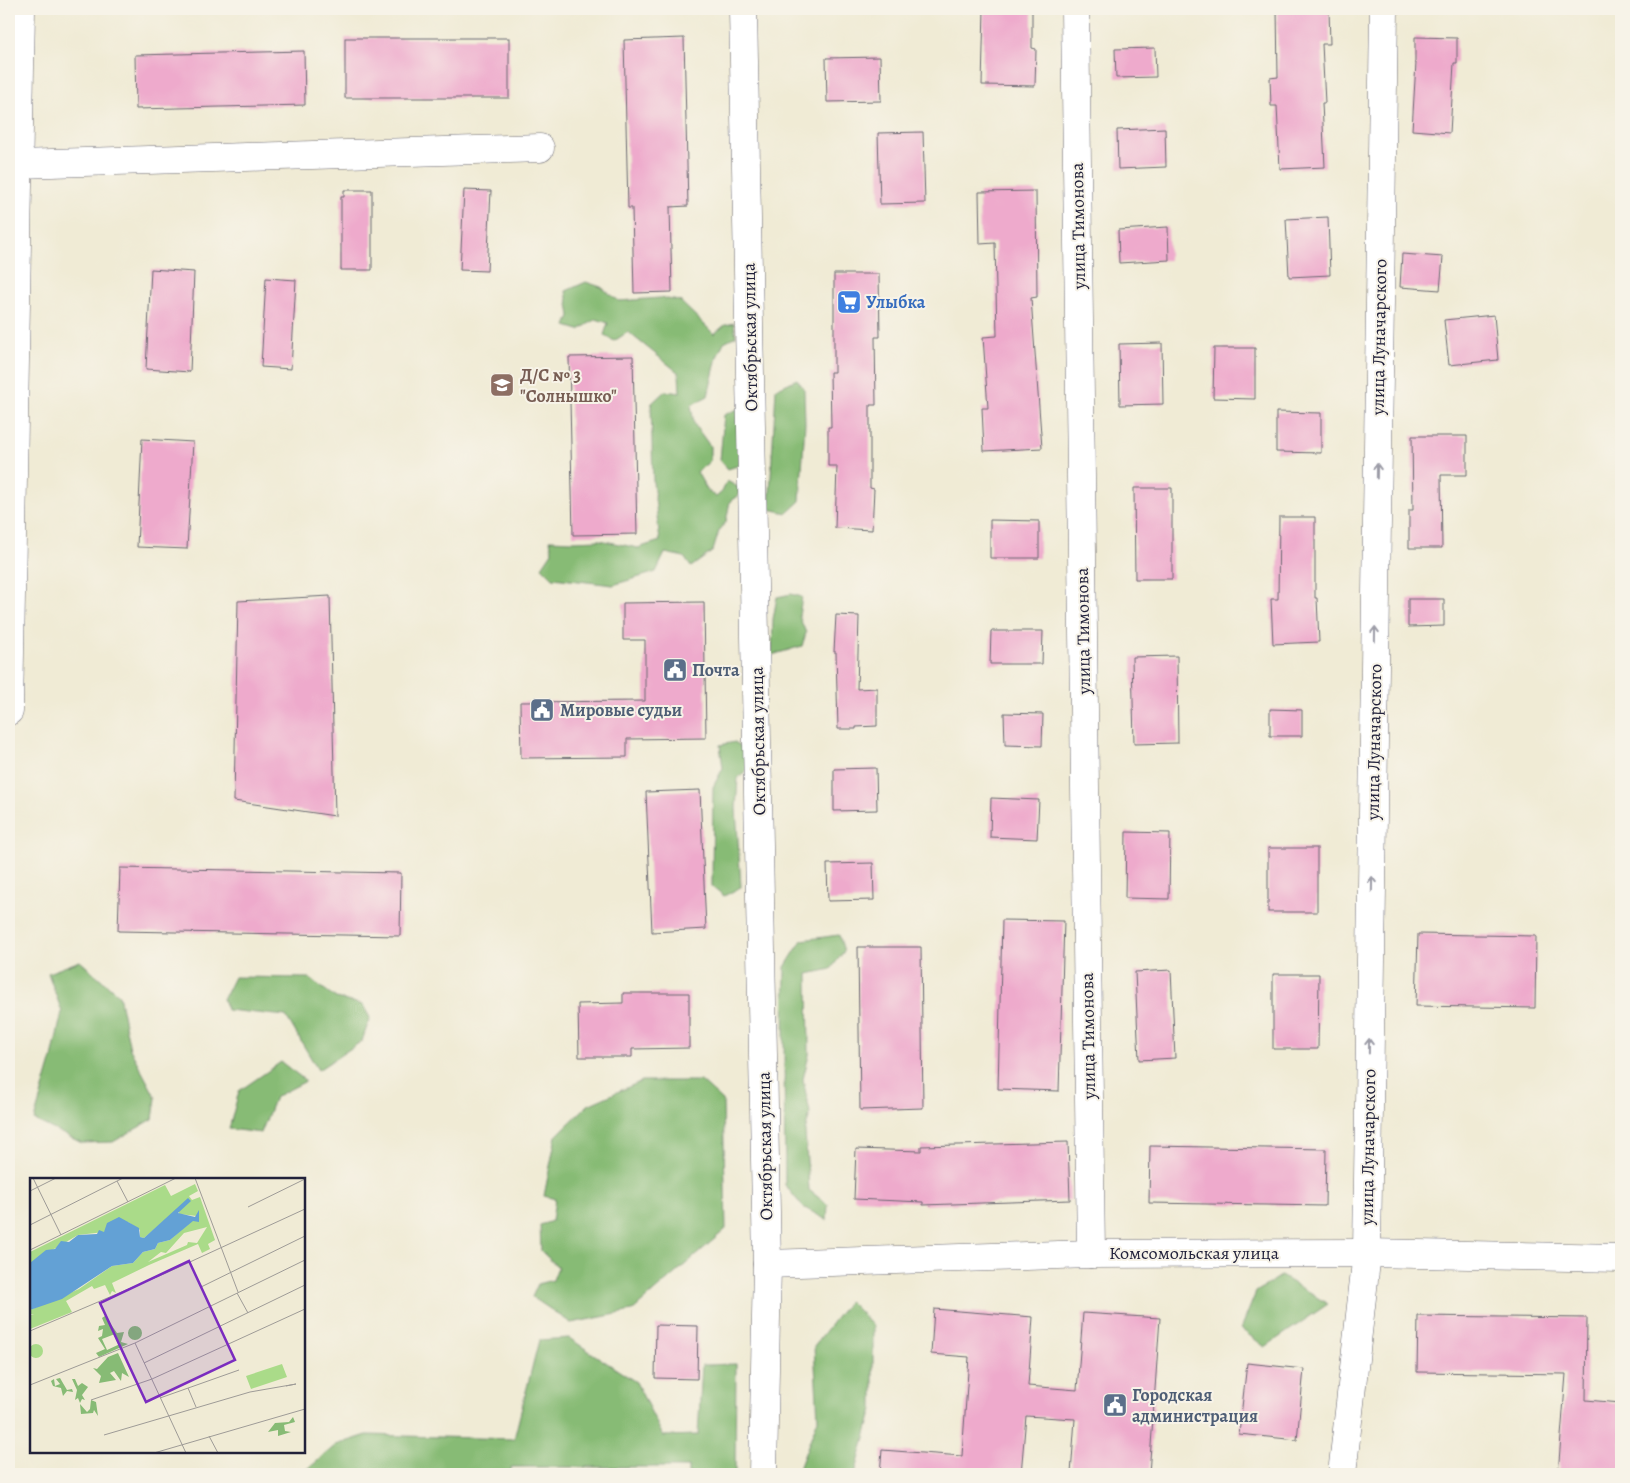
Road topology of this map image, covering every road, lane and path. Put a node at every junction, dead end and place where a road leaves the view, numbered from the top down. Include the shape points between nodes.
1 (21, 9) edge
2 (743, 9) edge
3 (1075, 9) edge
4 (1384, 9) edge
5 (540, 148) dead end
6 (19, 164) junction
7 (9, 711) edge
8 (1367, 1253) junction
9 (1091, 1254) junction
10 (1621, 1258) edge
11 (767, 1264) junction
12 (764, 1474) edge
13 (1342, 1474) edge

1 - 6 street
2 - 11 street, Октябрьская улица
3 - 9 street, улица Тимонова
8 -> 4 street, улица Луначарского
5 - 6 street
6 - 7 street
8 - 9 street, Комсомольская улица
8 - 10 street, Комсомольская улица
8 - 13 street, улица Луначарского
9 - 11 street, Комсомольская улица
11 - 12 street, Октябрьская улица

